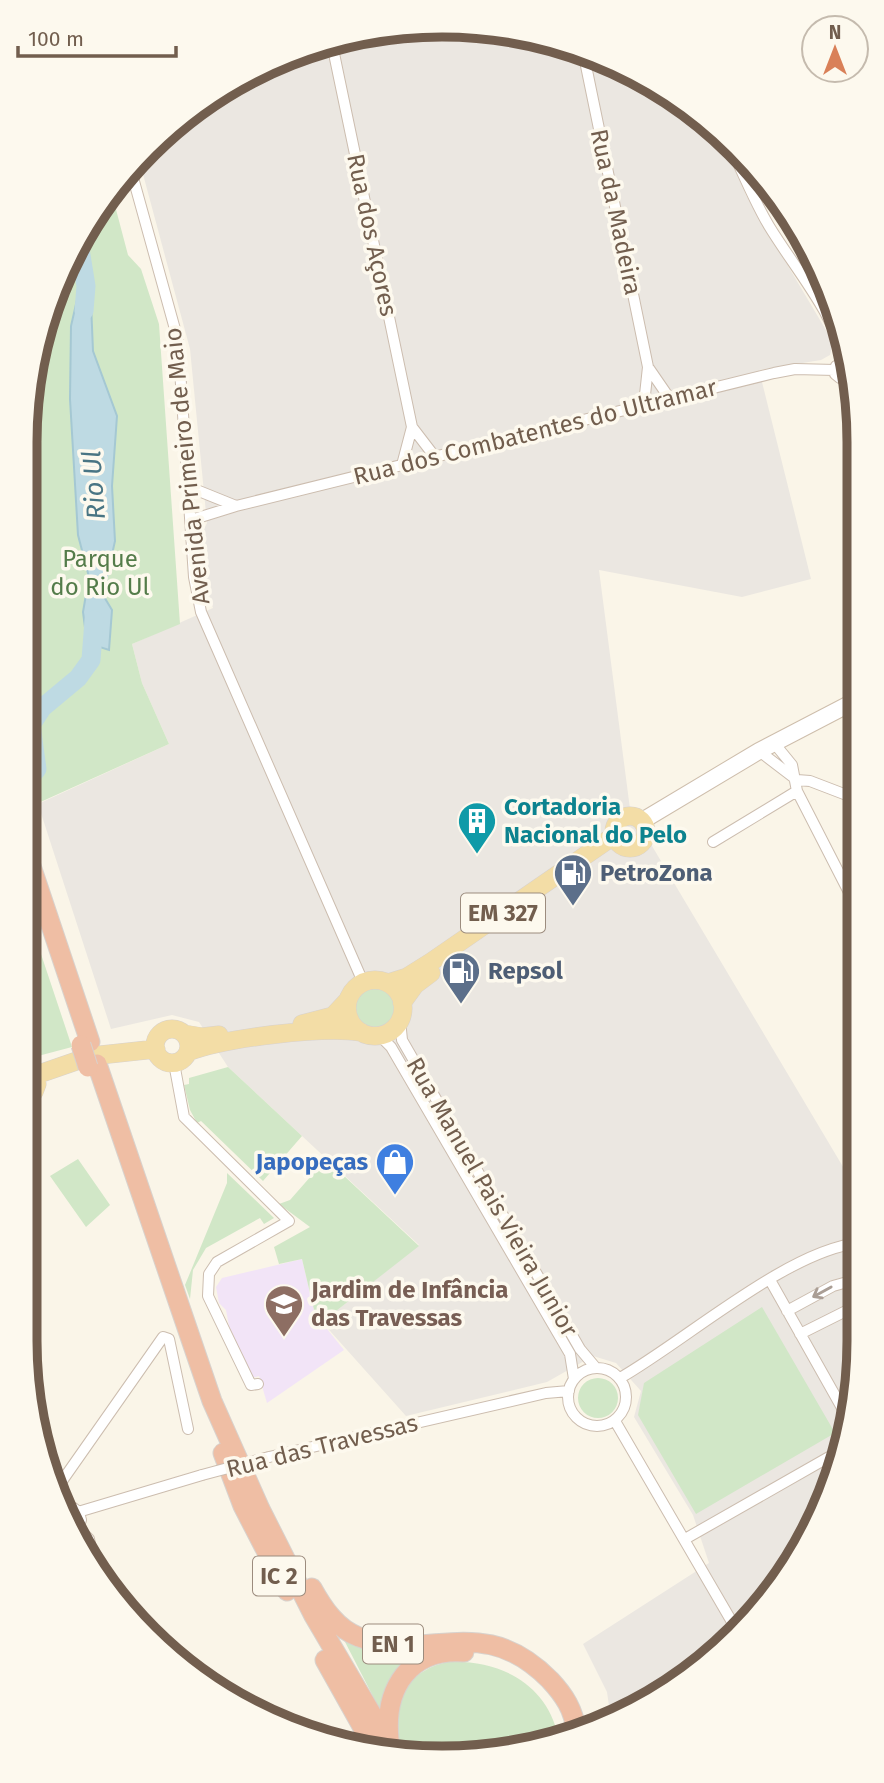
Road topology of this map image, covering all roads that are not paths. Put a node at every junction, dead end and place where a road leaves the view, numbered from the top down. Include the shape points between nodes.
1 (334, 52) edge
2 (586, 63) edge
3 (748, 177) edge
4 (133, 179) edge
5 (829, 322) edge
6 (839, 365) edge
7 (648, 368) junction
8 (670, 399) junction
9 (644, 404) junction
10 (412, 427) junction
11 (435, 457) junction
12 (402, 465) junction
13 (189, 487) junction
14 (236, 506) junction
15 (191, 520) junction
16 (847, 705) edge
17 (774, 743) junction
18 (759, 751) junction
19 (797, 785) junction
20 (847, 795) edge
21 (642, 821) joint
22 (618, 840) junction
23 (713, 842) dead end
24 (37, 887) edge
25 (847, 888) edge
26 (37, 911) edge
27 (363, 982) junction
28 (388, 983) junction
29 (347, 1001) junction
30 (401, 1012) junction
31 (361, 1032) junction
32 (184, 1034) junction
33 (379, 1035) junction
34 (86, 1044) junction
35 (156, 1049) junction
36 (181, 1058) junction
37 (93, 1065) junction
38 (37, 1069) edge
39 (847, 1243) edge
40 (770, 1280) junction
41 (847, 1282) edge
42 (847, 1310) edge
43 (787, 1311) junction
44 (800, 1334) junction
45 (596, 1367) junction
46 (620, 1378) junction
47 (574, 1379) junction
48 (258, 1384) dead end
49 (569, 1391) junction
50 (841, 1407) edge
51 (615, 1420) junction
52 (188, 1429) dead end
53 (830, 1456) edge
54 (62, 1481) edge
55 (249, 1482) junction
56 (74, 1509) edge
57 (78, 1512) junction
58 (80, 1522) edge
59 (685, 1539) junction
60 (733, 1624) edge
61 (576, 1724) edge
62 (563, 1728) edge
63 (381, 1742) edge
64 (382, 1742) edge
65 (386, 1742) edge

1 - 10 street, Rua dos Açores
2 - 7 street, Rua da Madeira
3 - 5 street via 768,225
4 - 13 street, Avenida Primeiro de Maio via 178,340
6 - 8 street, Rua dos Combatentes do Ultramar via 835,370 796,369
7 - 8 street, Rua da Madeira
7 - 9 street, Rua da Madeira
8 - 9 street, Rua dos Combatentes do Ultramar
9 - 11 street, Rua dos Combatentes do Ultramar
10 - 11 street, Rua dos Açores
10 - 12 street, Rua dos Açores
11 - 12 street, Rua dos Combatentes do Ultramar
12 - 14 street, Rua dos Combatentes do Ultramar
13 - 14 street
13 - 15 street, Avenida Primeiro de Maio
14 - 15 street, Rua dos Combatentes do Ultramar
15 - 27 street, Avenida Primeiro de Maio via 194,578 211,640
16 - 17 main road, EM 327
17 - 18 main road, EM 327
17 - 19 street via 792,765
18 - 19 street
18 - 21 main road, EM 327
19 - 20 street via 810,781
19 - 23 street
19 - 25 street
21 - 22 main road, EM 327 via 644,841 630,848
22 - 28 main road, EM 327 via 407,977
22 - 30 main road, EM 327 via 415,985
24 - 34 highway, IC 2
26 - 34 highway, IC 2
27 - 28 main road, EM 327
27 - 29 main road
28 - 30 main road via 400,995
29 - 31 main road via 349,1018
29 - 32 main road via 333,1016 313,1022 202,1037
30 - 33 main road, EM 327 via 388,1032
30 - 45 street, Rua Manuel Pais Vieira Junior via 402,1040 408,1051 580,1349
31 - 33 main road
31 - 36 main road via 342,1029 202,1047
32 - 35 main road via 164,1032
32 - 36 main road via 189,1042
33 - 47 street, Rua Manuel Pais Vieira Junior via 391,1047 570,1354
34 - 37 highway, IC 2
35 - 36 main road via 160,1058
35 - 38 main road via 91,1056
36 - 48 street via 184,1117 289,1221 217,1262 209,1274 208,1296 251,1385
37 - 55 highway, IC 2 via 205,1384
37 - 63 highway, IC 2 via 200,1392 243,1506 272,1564
39 - 40 street
40 - 43 street
40 - 46 street
41 -> 43 street
42 - 44 street
43 - 44 street
44 - 50 street
45 - 46 street
45 - 47 street
46 - 51 street via 627,1397
47 - 49 street
49 - 51 street via 570,1407 581,1421 598,1426
49 - 57 street, Rua das Travessas, bridge via 269,1457
51 - 59 street
52 - 54 street via 169,1339 163,1337
53 - 59 street
55 - 61 highway, EN 1 via 319,1600 345,1630 376,1643 472,1640 509,1651 536,1666 562,1692
55 - 64 highway, IC 2
56 - 57 street
57 - 58 street
59 - 60 street
62 - 65 highway, EN 1 via 553,1700 529,1675 505,1661 452,1651 432,1656 400,1679 390,1699

